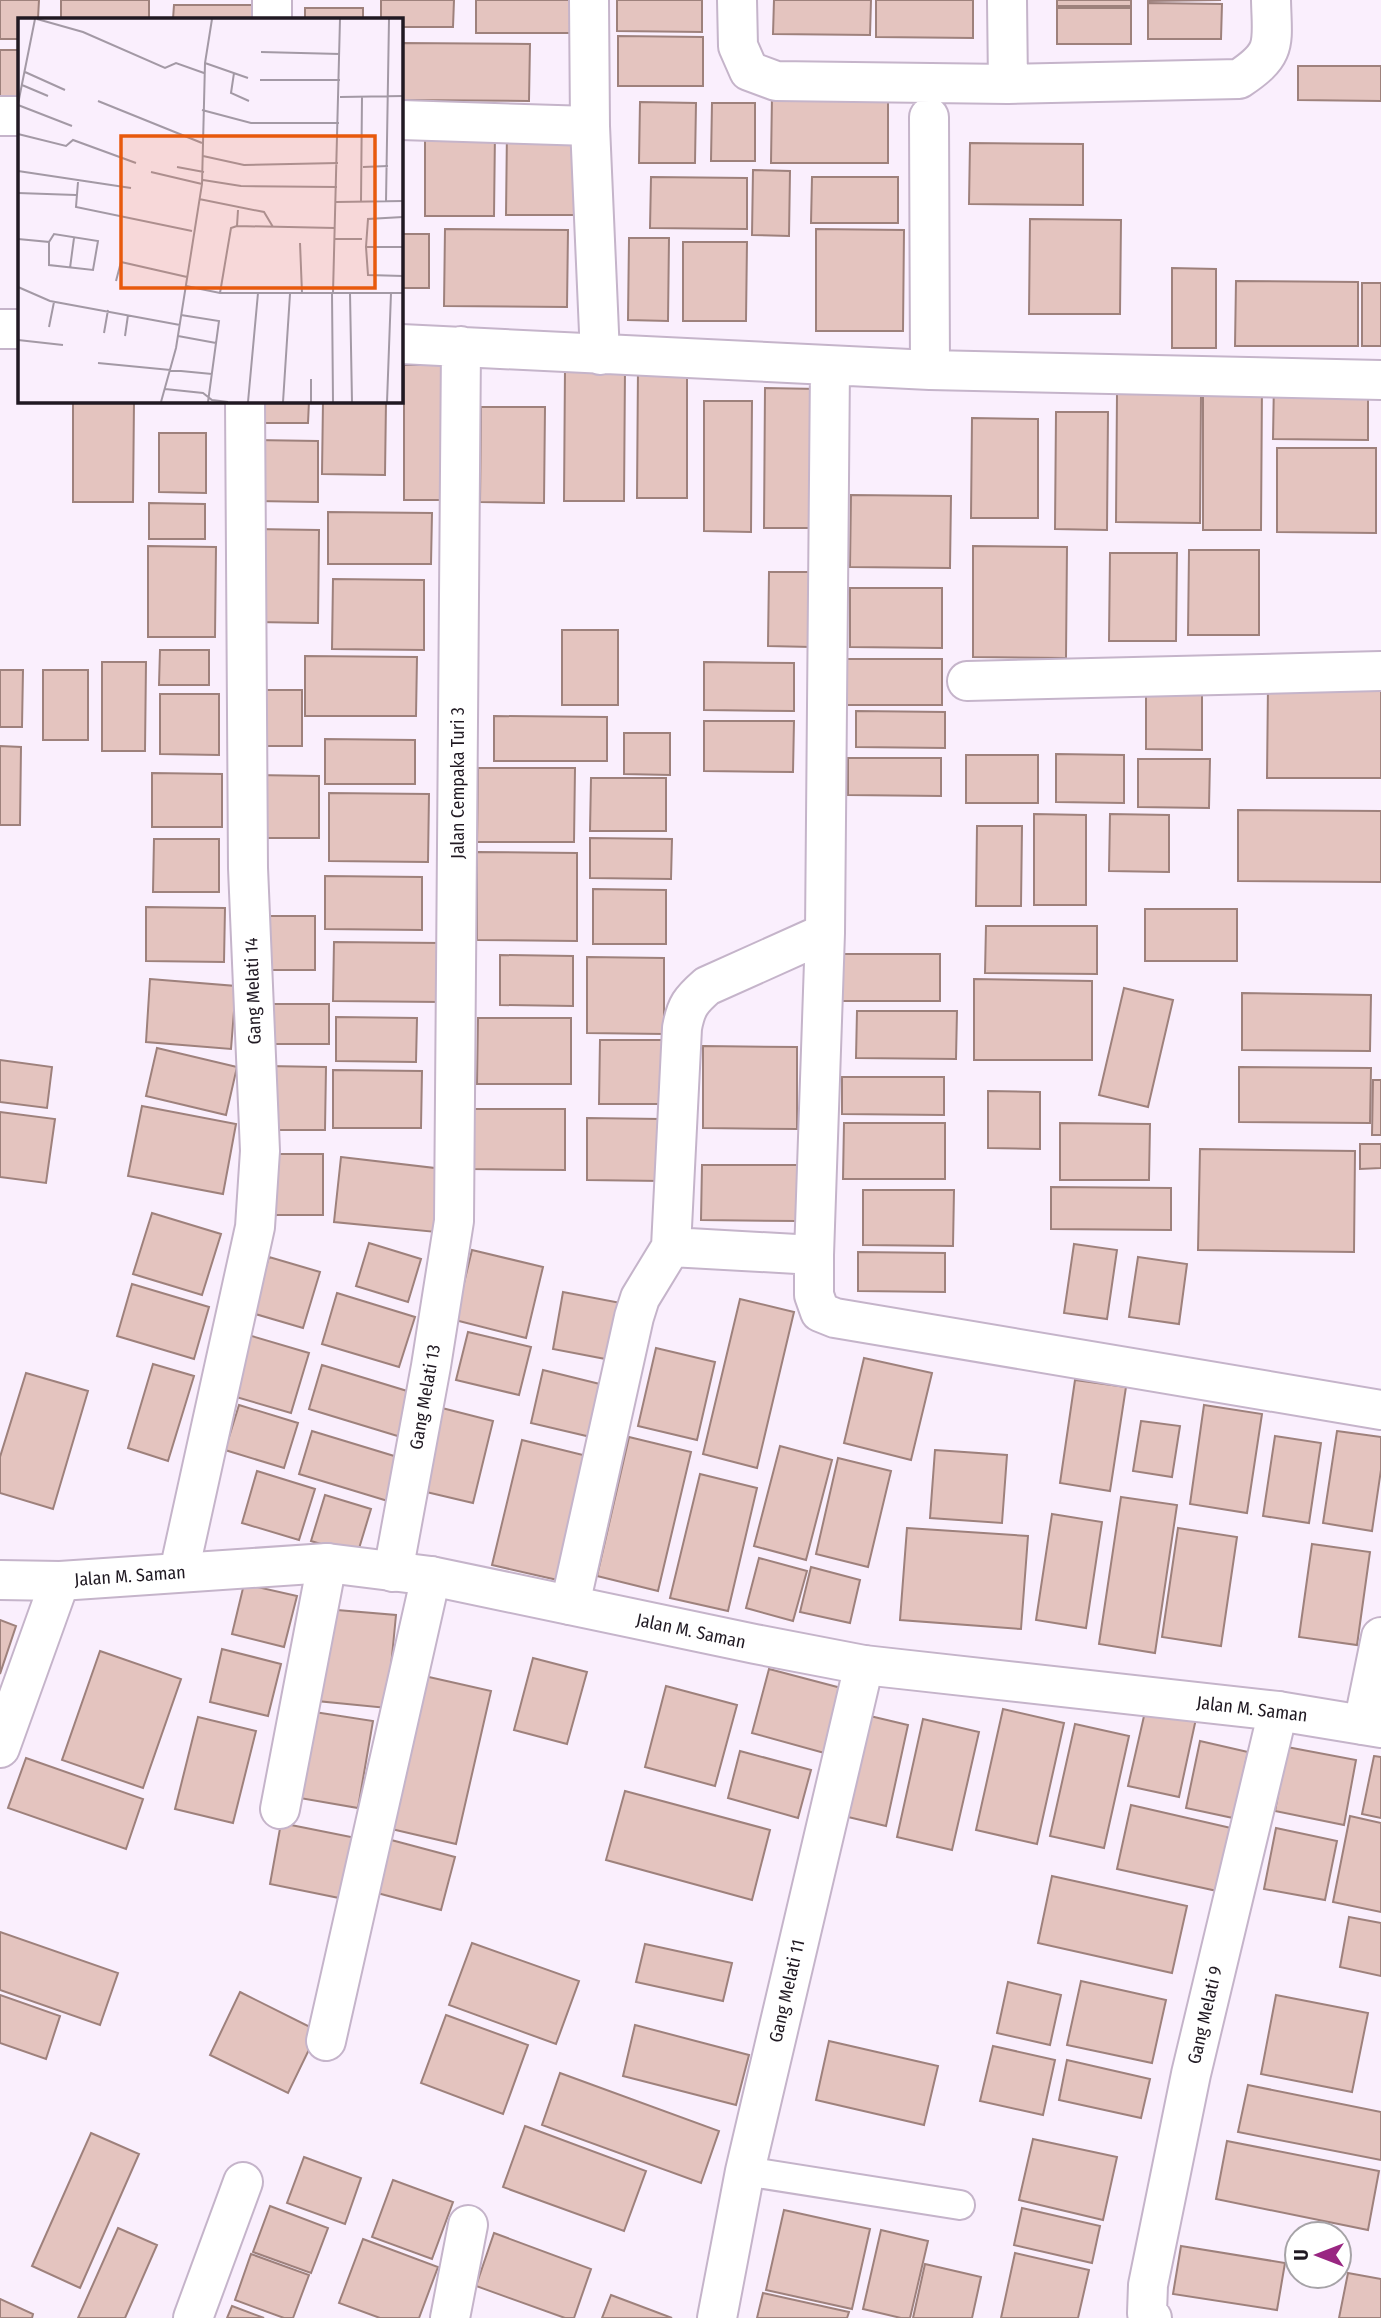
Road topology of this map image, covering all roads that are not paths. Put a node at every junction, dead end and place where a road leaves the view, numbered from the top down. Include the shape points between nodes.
1 (272, 0) edge
2 (589, 0) edge
3 (737, 0) edge
4 (1007, 0) edge
5 (1271, 0) edge
6 (272, 18) edge
7 (1008, 84) junction
8 (0, 116) edge
9 (18, 116) edge
10 (929, 117) dead end
11 (402, 120) edge
12 (590, 126) junction
13 (0, 329) edge
14 (18, 330) edge
15 (402, 344) edge
16 (461, 346) junction
17 (600, 355) junction
18 (830, 366) junction
19 (930, 370) junction
20 (1381, 380) edge
21 (244, 402) edge
22 (1381, 671) edge
23 (967, 681) dead end
24 (825, 933) junction
25 (454, 1221) joint
26 (671, 1247) junction
27 (814, 1255) junction
28 (1381, 1410) edge
29 (327, 1563) junction
30 (179, 1572) junction
31 (393, 1572) junction
32 (431, 1576) junction
33 (0, 1580) edge
34 (60, 1581) junction
35 (570, 1605) junction
36 (1381, 1637) edge
37 (864, 1665) junction
38 (1278, 1711) junction
39 (1372, 1727) edge
40 (0, 1748) edge
41 (280, 1809) dead end
42 (326, 2041) dead end
43 (745, 2171) junction
44 (243, 2182) dead end
45 (960, 2205) dead end
46 (468, 2225) dead end
47 (193, 2318) edge
48 (450, 2318) edge
49 (717, 2318) edge
50 (1152, 2318) edge

1 - 6 street
2 - 12 street
3 - 7 street via 738,46 749,71 776,81
4 - 7 street
5 - 7 street via 1272,44 1261,65 1239,79
8 - 9 street
10 - 19 street
11 - 12 street
12 - 17 street
13 - 14 street
15 - 16 street
16 - 17 street
16 - 25 street, Jalan Cempaka Turi 3
17 - 18 street
18 - 19 street
18 - 24 street
19 - 20 street
21 - 30 street, Gang Melati 14 via 248,868 258,1194 255,1227
22 - 23 street
24 - 26 street via 708,986 686,1009
24 - 27 street
25 - 31 street, Gang Melati 13
26 - 27 street
26 - 35 street via 640,1298 634,1317
27 - 28 street via 814,1295 820,1312 835,1318
29 - 30 street, Jalan M. Saman
29 - 31 street, Jalan M. Saman
29 - 41 street
30 - 34 street, Jalan M. Saman
31 - 32 street, Jalan M. Saman
32 - 35 street, Jalan M. Saman
32 - 42 street
33 - 34 street, Jalan M. Saman
34 - 40 street
35 - 37 street, Jalan M. Saman
36 - 39 street
37 - 38 street, Jalan M. Saman
37 - 43 street, Gang Melati 11
38 - 39 street, Jalan M. Saman
38 - 50 street, Gang Melati 9 via 1191,2074 1148,2285 1147,2313
43 - 45 lane
43 - 49 street, Gang Melati 11
44 - 47 street
46 - 48 street

